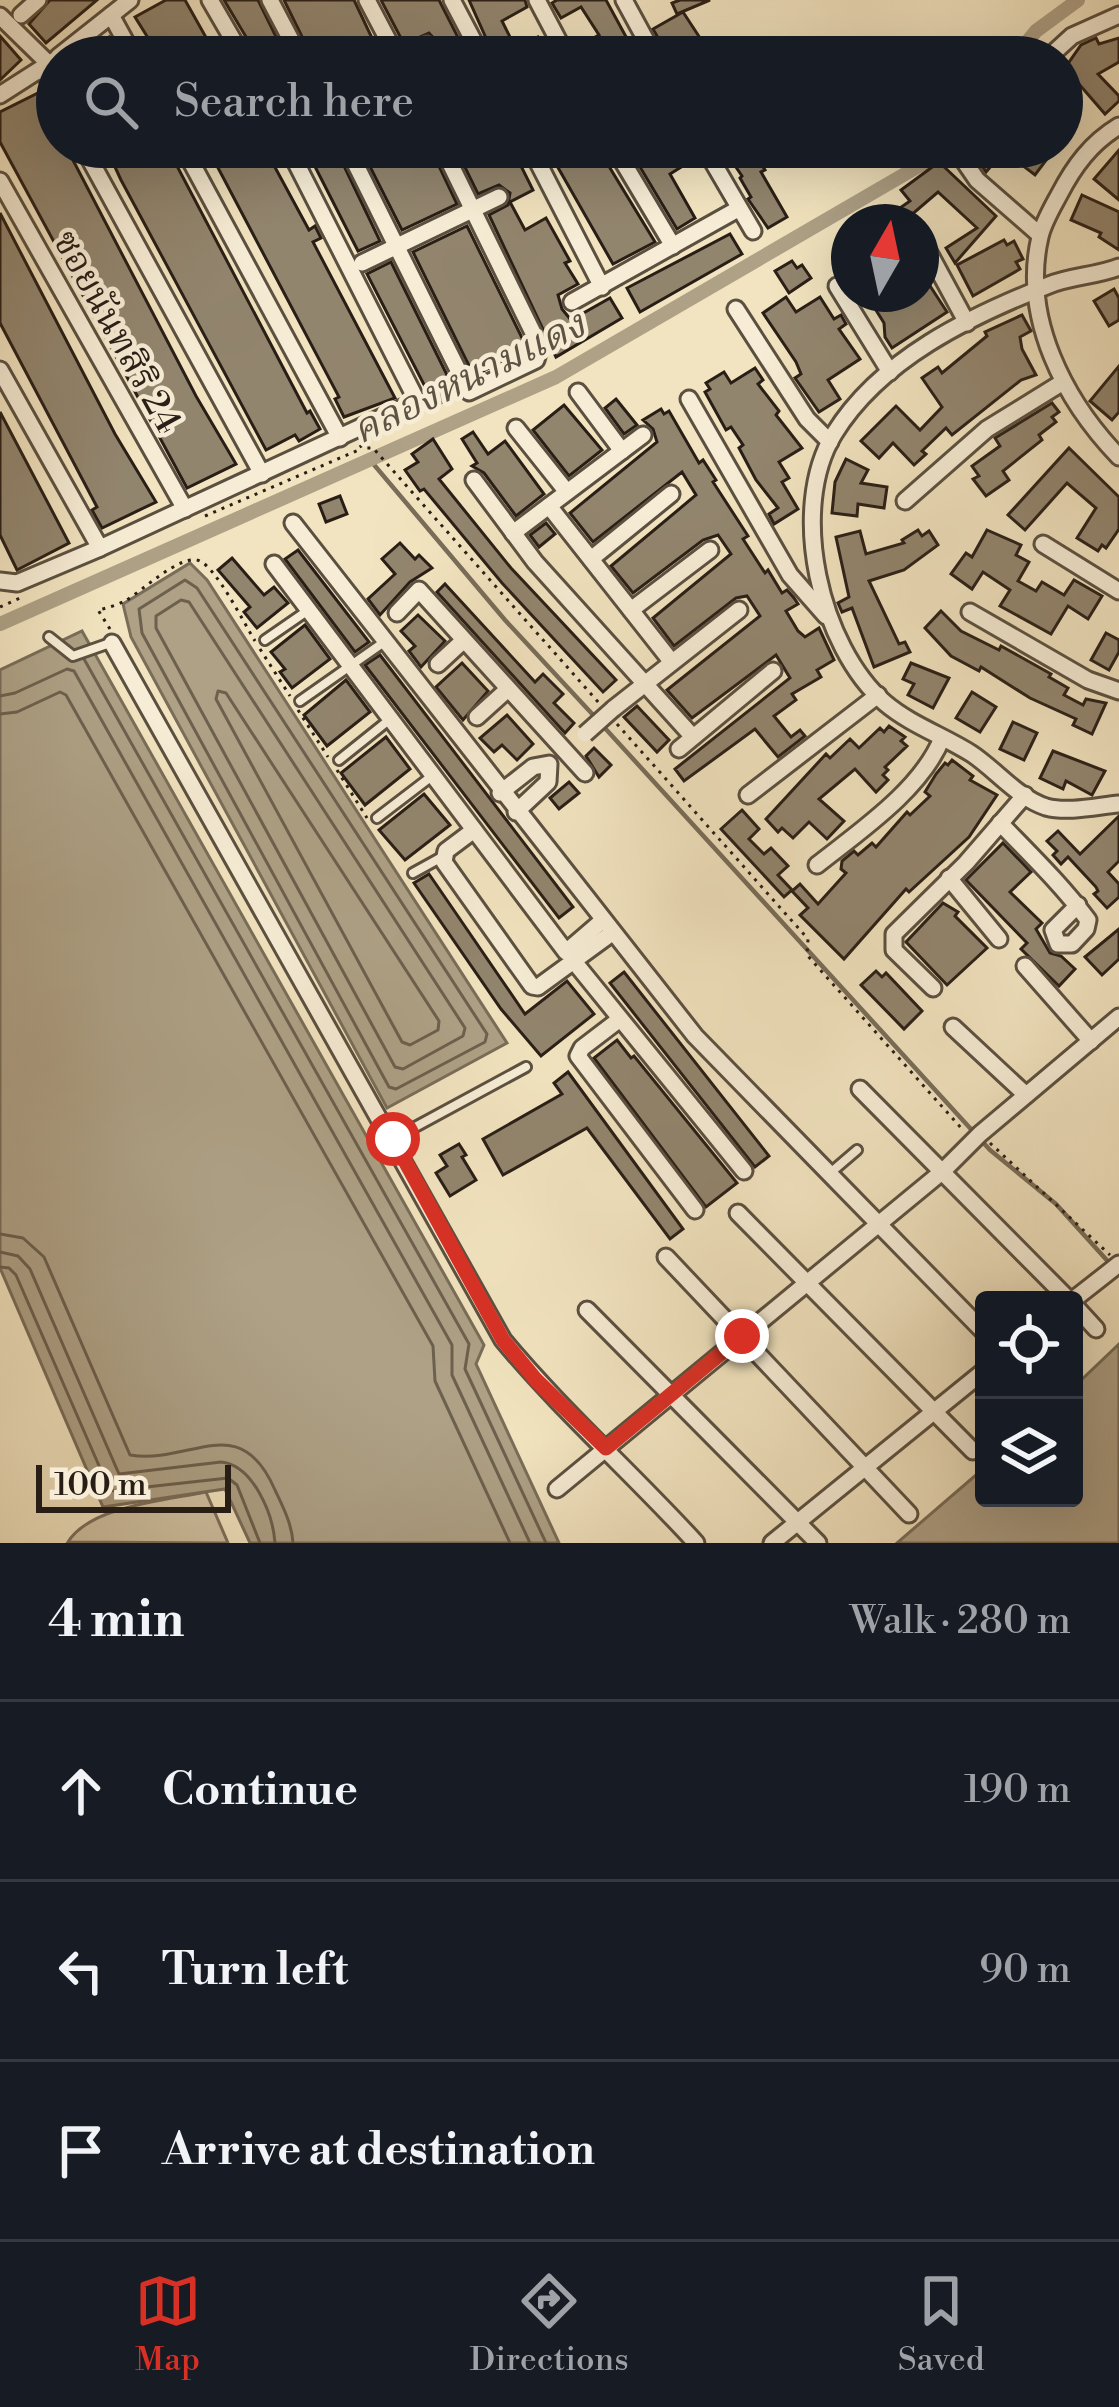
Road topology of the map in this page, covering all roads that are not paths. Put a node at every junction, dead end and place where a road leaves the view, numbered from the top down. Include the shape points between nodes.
1 (38, 0) edge
2 (130, 0) edge
3 (210, 0) edge
4 (270, 0) edge
5 (367, 0) edge
6 (452, 0) edge
7 (537, 0) edge
8 (624, 0) edge
9 (1119, 14) edge
10 (22, 15) dead end
11 (111, 15) junction
12 (0, 16) edge
13 (85, 36) edge
14 (122, 36) edge
15 (230, 36) edge
16 (289, 36) edge
17 (388, 36) edge
18 (471, 36) edge
19 (556, 36) edge
20 (644, 36) edge
21 (1072, 36) edge
22 (36, 48) edge
23 (36, 72) edge
24 (0, 95) edge
25 (1119, 126) edge
26 (1083, 156) edge
27 (94, 168) edge
28 (194, 168) edge
29 (299, 168) edge
30 (358, 168) edge
31 (453, 168) edge
32 (541, 168) edge
33 (627, 168) edge
34 (716, 168) edge
35 (969, 168) edge
36 (1076, 168) edge
37 (0, 182) edge
38 (499, 197) dead end
39 (472, 206) junction
40 (738, 209) junction
41 (753, 232) dead end
42 (1040, 235) junction
43 (399, 245) junction
44 (673, 246) junction
45 (362, 263) dead end
46 (1119, 267) edge
47 (939, 270) edge
48 (602, 286) junction
49 (1036, 291) junction
50 (572, 302) dead end
51 (736, 308) dead end
52 (853, 312) edge
53 (968, 322) junction
54 (0, 370) edge
55 (890, 372) junction
56 (1064, 382) junction
57 (578, 392) dead end
58 (689, 399) dead end
59 (516, 428) dead end
60 (643, 435) dead end
61 (340, 438) junction
62 (830, 442) junction
63 (622, 451) junction
64 (1118, 455) edge
65 (262, 474) junction
66 (474, 480) dead end
67 (566, 492) junction
68 (671, 494) dead end
69 (905, 501) dead end
70 (549, 506) junction
71 (184, 509) junction
72 (292, 523) dead end
73 (514, 533) junction
74 (1043, 544) dead end
75 (100, 548) junction
76 (710, 550) dead end
77 (591, 559) junction
78 (274, 564) dead end
79 (0, 581) edge
80 (1119, 591) edge
81 (308, 610) junction
82 (631, 610) junction
83 (739, 610) dead end
84 (970, 612) dead end
85 (397, 613) dead end
86 (826, 616) junction
87 (49, 637) dead end
88 (265, 640) dead end
89 (387, 640) junction
90 (464, 640) junction
91 (112, 643) joint
92 (671, 661) junction
93 (438, 664) dead end
94 (351, 666) junction
95 (772, 671) dead end
96 (643, 683) junction
97 (508, 689) junction
98 (1119, 691) edge
99 (878, 695) junction
100 (301, 701) dead end
101 (477, 717) dead end
102 (391, 719) junction
103 (693, 737) junction
104 (942, 737) junction
105 (679, 749) dead end
106 (564, 751) junction
107 (339, 760) dead end
108 (549, 764) junction
109 (585, 773) dead end
110 (433, 776) junction
111 (500, 793) junction
112 (748, 795) dead end
113 (1025, 795) junction
114 (1119, 804) edge
115 (516, 812) junction
116 (377, 818) dead end
117 (1000, 823) junction
118 (474, 830) junction
119 (443, 856) junction
120 (817, 865) dead end
121 (413, 873) dead end
122 (949, 878) junction
123 (1078, 905) dead end
124 (607, 927) junction
125 (999, 939) dead end
126 (571, 958) junction
127 (1025, 966) dead end
128 (933, 988) dead end
129 (1119, 1016) edge
130 (620, 1018) junction
131 (952, 1028) dead end
132 (1091, 1041) junction
133 (526, 1067) dead end
134 (860, 1089) dead end
135 (1026, 1095) junction
136 (393, 1139) junction
137 (857, 1150) dead end
138 (744, 1171) dead end
139 (943, 1171) junction
140 (828, 1175) junction
141 (695, 1210) dead end
142 (738, 1213) dead end
143 (876, 1226) junction
144 (666, 1257) dead end
145 (1116, 1266) edge
146 (808, 1282) junction
147 (1061, 1291) edge
148 (1083, 1293) edge
149 (587, 1310) dead end
150 (1083, 1314) edge
151 (975, 1323) edge
152 (1096, 1329) dead end
153 (742, 1336) junction
154 (975, 1379) edge
155 (671, 1394) junction
156 (935, 1412) junction
157 (606, 1448) junction
158 (973, 1451) dead end
159 (866, 1468) junction
160 (557, 1489) dead end
161 (909, 1514) dead end
162 (797, 1522) junction
163 (687, 1540) edge
164 (772, 1543) edge
165 (818, 1543) edge

1 - 10 street
2 - 11 street
3 - 15 street
4 - 16 street
5 - 17 street
6 - 18 street
7 - 19 street
8 - 20 street
9 - 21 street
11 - 13 street
11 - 14 street
12 - 22 street
23 - 24 street
25 - 26 street
27 - 65 street
28 - 61 street
29 - 61 street via 416,401
30 - 43 street
31 - 39 street
32 - 48 street
33 - 44 street
34 - 40 street
35 - 42 street
36 - 42 street
37 - 71 street, ซอยนันทสิริ 24
38 - 39 street
39 - 43 street
39 - 43 street via 540,346 536,360 470,392
40 - 41 street
40 - 44 street
42 - 49 street
43 - 45 street
44 - 48 street
46 - 49 street
47 - 53 street
48 - 50 street
49 - 53 street
49 - 56 street
51 - 62 street
52 - 55 street
53 - 55 street
54 - 75 street
55 - 62 street
56 - 64 street
56 - 69 street via 987,429
57 - 63 street
58 - 86 street via 790,575
59 - 67 street
60 - 63 street
61 - 65 street
62 - 86 street via 812,500
63 - 67 street
65 - 71 street
66 - 73 street
67 - 70 street
68 - 77 street
70 - 73 street
70 - 77 street
71 - 75 street
72 - 89 street
73 - 96 street
74 - 80 street
75 - 79 street via 17,583
76 - 82 street
77 - 82 street
78 - 81 street
81 - 88 lane
81 - 94 street
82 - 92 street
83 - 92 street
84 - 98 street
85 - 90 street via 419,590
86 - 99 street
87 - 91 lane via 73,656
89 - 94 lane
89 - 111 street
90 - 93 street
90 - 97 street
91 - 136 street
92 - 96 street
94 - 100 lane
94 - 102 street
95 - 103 street
96 - 103 street
96 - 106 street, bridge
97 - 101 street
97 - 106 street
99 - 104 street
99 - 112 street
102 - 107 lane
102 - 110 street
103 - 105 street
104 - 113 street
104 - 120 street via 923,772
106 - 108 street
106 - 109 street
108 - 111 street via 533,766
108 - 115 street via 548,782
110 - 116 lane
110 - 118 street
111 - 115 street
113 - 114 street via 1049,808
113 - 117 street
115 - 124 street
117 - 122 street
117 - 123 street
118 - 119 street
118 - 126 street
119 - 121 lane
119 - 126 street via 532,986
122 - 125 street
122 - 128 street via 898,926 893,941
124 - 126 street
124 - 140 street via 695,1036
126 - 130 street
127 - 132 street
129 - 132 street
130 - 138 street
130 - 141 street via 578,1056
131 - 135 street
132 - 135 street
133 - 136 lane
134 - 139 street
135 - 139 street
136 - 157 street via 503,1340
137 - 140 lane
139 - 143 street
139 - 147 street
140 - 143 street
142 - 146 street
143 - 146 street
143 - 151 street
144 - 153 street
145 - 148 street
146 - 153 street
146 - 156 street
149 - 155 street
150 - 152 street
153 - 155 street
153 - 159 street
154 - 156 street
155 - 157 street
155 - 162 street
156 - 158 street
156 - 159 street
157 - 160 street
157 - 163 street
159 - 161 street
159 - 162 street
162 - 164 street
162 - 165 street

